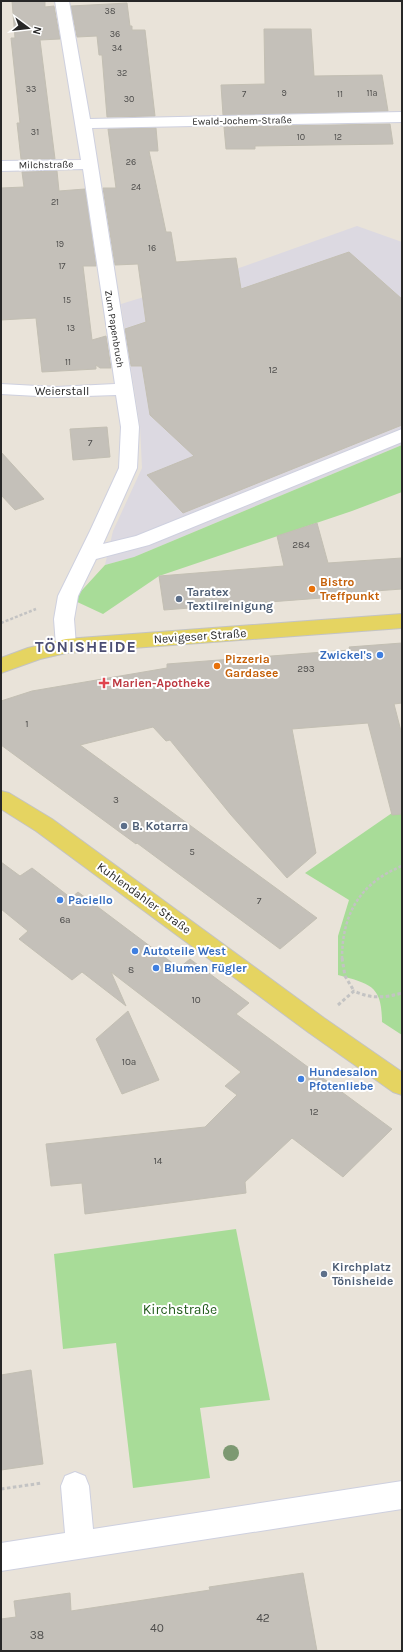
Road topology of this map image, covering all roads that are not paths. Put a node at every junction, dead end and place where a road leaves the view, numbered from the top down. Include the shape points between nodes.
1 (62, 1) edge
2 (402, 117) edge
3 (82, 124) junction
4 (90, 164) junction
5 (1, 166) edge
6 (1, 389) edge
7 (124, 389) junction
8 (402, 435) edge
9 (89, 554) junction
10 (402, 621) edge
11 (66, 646) junction
12 (1, 666) edge
13 (1, 799) edge
14 (402, 1085) edge
15 (75, 1486) dead end
16 (402, 1495) edge
17 (80, 1545) junction
18 (1, 1558) edge

1 - 3 street, Zum Papenbruch
2 - 3 street, Ewald-Jochem-Straße
3 - 4 street, Zum Papenbruch
4 - 5 street, Milchstraße
4 - 7 street, Zum Papenbruch
6 - 7 street, Weierstall via 56,392
7 - 9 street, Zum Papenbruch via 130,427 128,468
8 - 9 street via 142,541
9 - 11 street, Zum Papenbruch via 68,596 64,619
10 - 11 main road, Nevigeser Straße
11 - 12 main road, Nevigeser Straße via 34,653
13 - 14 main road, Kuhlendahler Straße via 44,825
15 - 17 street
16 - 17 street
17 - 18 street

